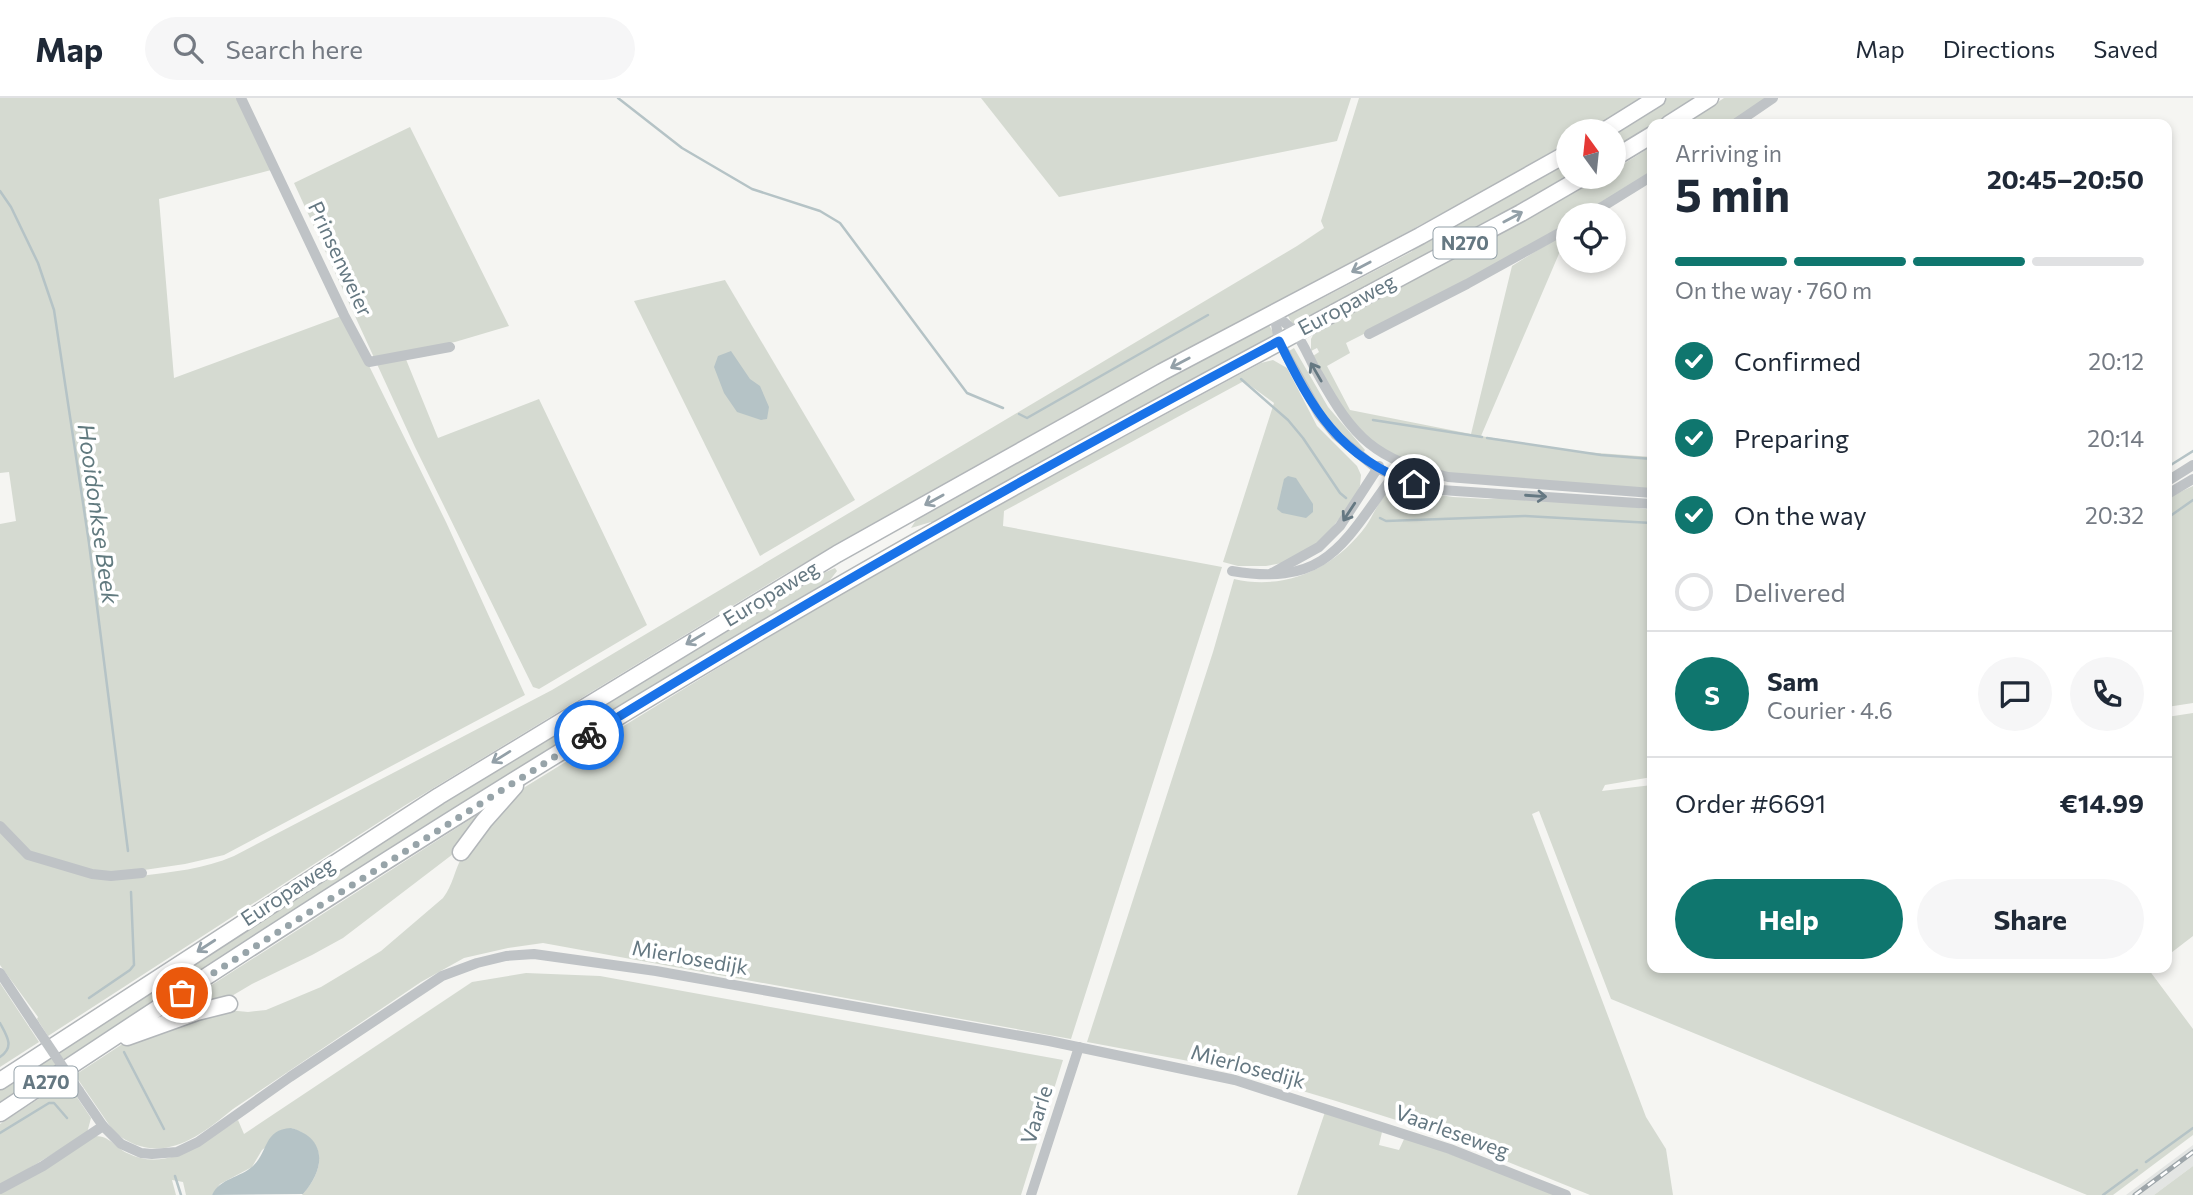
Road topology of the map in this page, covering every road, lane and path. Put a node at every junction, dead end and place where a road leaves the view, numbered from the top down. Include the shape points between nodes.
1 (241, 98) edge
2 (1657, 98) edge
3 (1710, 98) edge
4 (1773, 98) edge
5 (1623, 119) edge
6 (1677, 119) edge
7 (1742, 119) edge
8 (1647, 138) edge
9 (1626, 151) edge
10 (1556, 160) edge
11 (1647, 179) edge
12 (1562, 189) edge
13 (1608, 203) edge
14 (1556, 235) edge
15 (1274, 313) junction
16 (1295, 332) junction
17 (1369, 334) dead end
18 (1279, 341) junction
19 (450, 347) dead end
20 (1390, 459) junction
21 (2193, 465) edge
22 (1376, 468) junction
23 (1393, 476) junction
24 (2172, 478) edge
25 (2193, 479) edge
26 (2172, 491) edge
27 (1647, 493) edge
28 (1647, 504) edge
29 (1232, 571) dead end
30 (1270, 574) junction
31 (525, 774) junction
32 (0, 827) edge
33 (461, 852) dead end
34 (142, 873) dead end
35 (0, 973) edge
36 (229, 1004) dead end
37 (1079, 1047) junction
38 (93, 1051) junction
39 (0, 1081) edge
40 (1325, 1109) joint
41 (0, 1113) edge
42 (103, 1126) junction
43 (0, 1189) edge
44 (1031, 1195) edge
45 (1566, 1195) edge

1 - 19 street, Prinsenweier via 369,362
2 - 5 highway
3 - 6 highway
4 - 7 street
8 - 9 highway
10 -> 15 highway, Europaweg / N270
11 - 13 street
16 -> 12 highway, Europaweg / N270
14 - 17 street
15 - 16 street
15 - 18 street
15 -> 39 highway, Europaweg / A270 via 837,554 574,712
16 - 18 highway, Europaweg / N270
20 -> 16 street via 1344,418
18 - 22 street via 1319,414 1350,449
18 - 31 highway, Europaweg / A270 via 938,529
20 - 22 street
20 - 23 street
20 - 27 street via 1448,477
21 - 24 street
22 - 23 street
22 -> 30 street via 1340,526 1319,547
23 -> 28 street via 1441,491
23 - 30 street via 1326,559 1293,573
25 - 26 street
29 - 30 street
31 - 33 highway, A270
31 - 38 highway, Europaweg / A270
32 - 34 street via 28,855 92,874
35 - 42 street, Mierlosedijk, bridge
36 - 38 highway, A270
37 - 40 street, Mierlosedijk via 1235,1080
37 - 42 street, Mierlosedijk via 656,971 534,954 506,956 442,976 187,1149 163,1155 141,1153 121,1144
37 - 44 street, Vaarle
38 - 41 highway, Europaweg / A270
40 - 45 street, Vaarleseweg via 1450,1149
42 - 43 street

